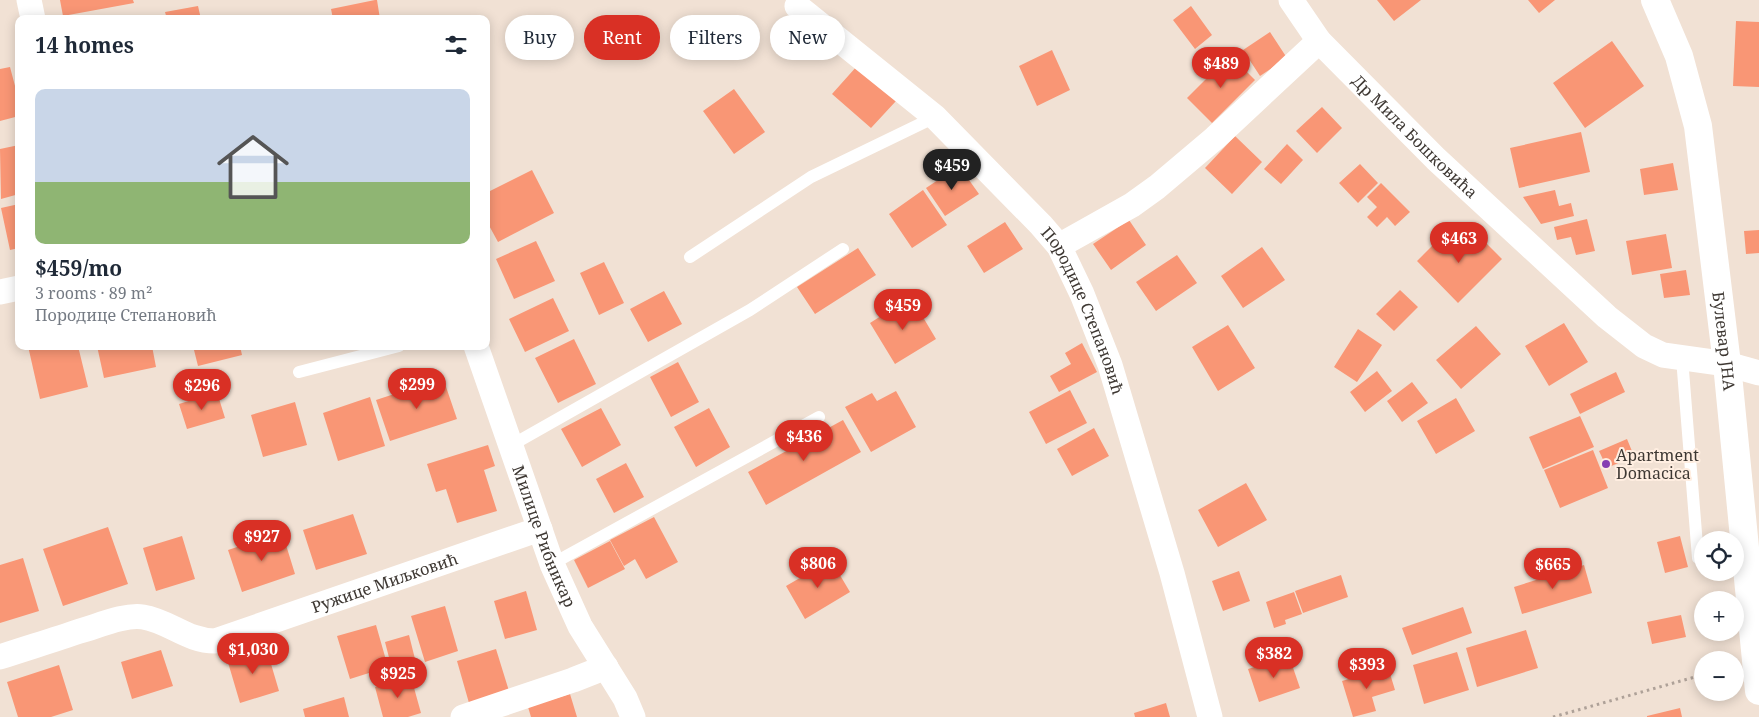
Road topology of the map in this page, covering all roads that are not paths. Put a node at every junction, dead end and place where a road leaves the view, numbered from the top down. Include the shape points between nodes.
1 (29, 0) edge
2 (1291, 0) edge
3 (1661, 2) edge
4 (797, 6) dead end
5 (32, 15) edge
6 (1318, 41) junction
7 (935, 117) junction
8 (1060, 246) junction
9 (843, 249) dead end
10 (690, 257) dead end
11 (15, 289) edge
12 (0, 292) edge
13 (384, 350) edge
14 (477, 350) edge
15 (1682, 358) junction
16 (1726, 364) junction
17 (299, 372) dead end
18 (1759, 373) edge
19 (819, 417) dead end
20 (510, 446) junction
21 (540, 529) junction
22 (1696, 531) edge
23 (552, 564) junction
24 (0, 657) edge
25 (606, 667) junction
26 (1759, 691) edge
27 (463, 717) edge
28 (633, 717) edge
29 (1210, 717) edge

1 - 5 street
2 - 6 street, Др Мила Бошковића
3 - 16 main road, Булевар ЈНА via 1698,126
4 - 7 street, Породице Степановић
6 - 8 street via 1215,138 1157,187
6 - 15 street, Др Мила Бошковића via 1436,159 1607,317 1654,352
7 - 8 street, Породице Степановић
7 - 10 lane via 811,177
8 - 29 street, Породице Степановић via 1110,365 1172,573
9 - 20 lane via 750,310
11 - 12 street
13 - 17 lane
14 - 20 street, Милице Рибникар
15 - 16 street, Др Мила Бошковића
15 - 22 lane
16 - 18 street, Др Мила Бошковића
16 - 26 main road, Булевар ЈНА
19 - 23 lane
20 - 21 street, Милице Рибникар
21 - 23 street, Милице Рибникар
21 - 24 street, Ружице Миљковић via 215,641 194,638 152,619 133,617
23 - 25 street, Милице Рибникар via 580,626
25 - 27 street
25 - 28 street, Милице Рибникар via 626,698

